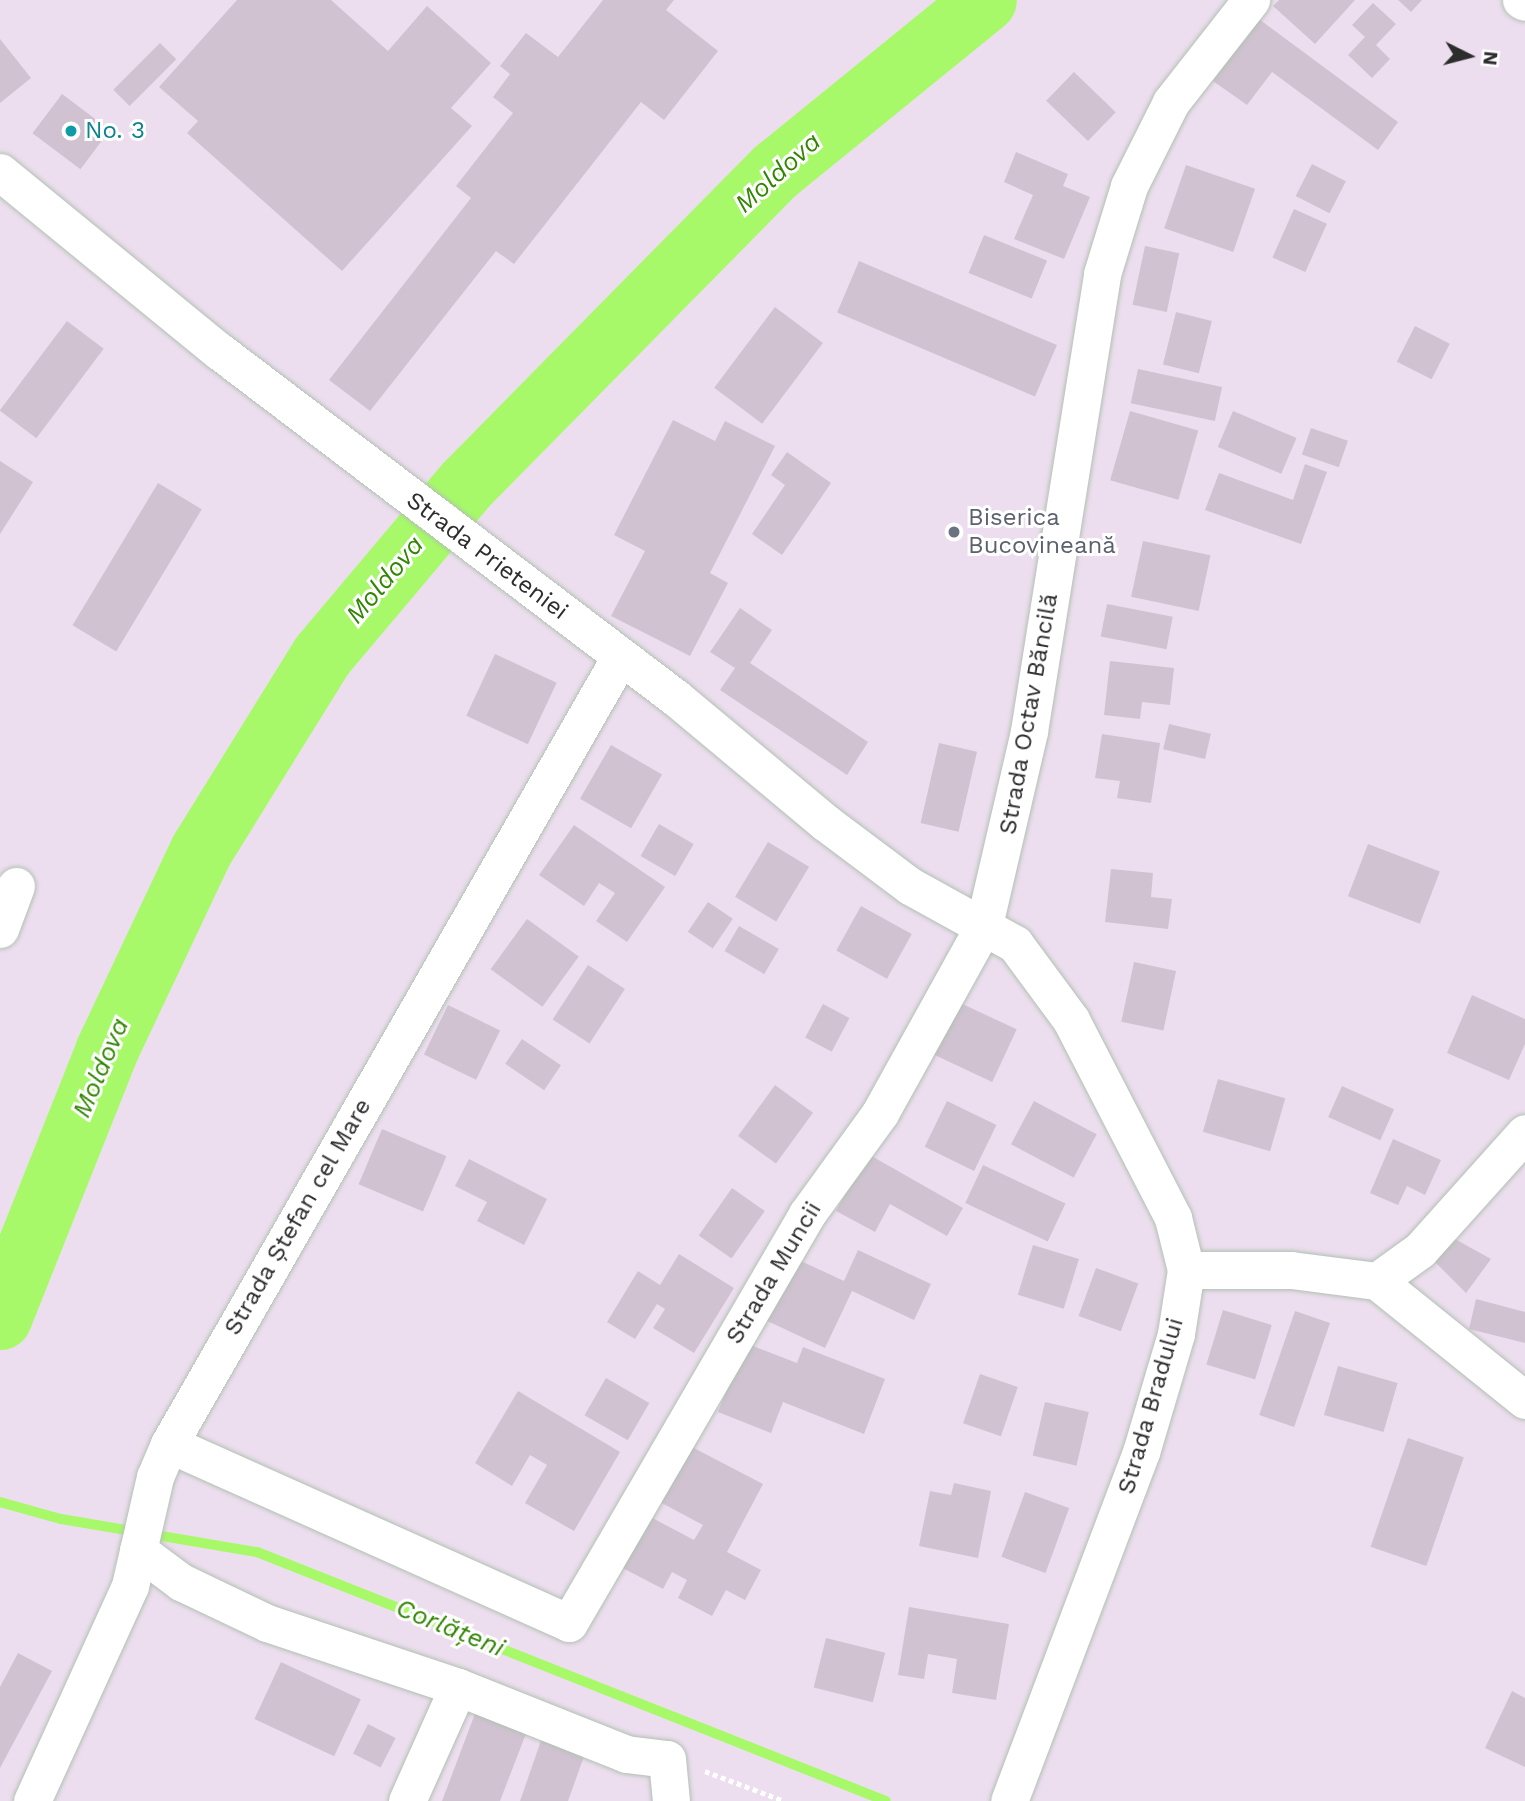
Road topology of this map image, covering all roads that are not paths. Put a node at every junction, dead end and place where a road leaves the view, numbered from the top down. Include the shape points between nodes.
1 (1251, 0) edge
2 (0, 172) edge
3 (620, 657) junction
4 (984, 925) junction
5 (1525, 1133) edge
6 (1186, 1270) junction
7 (1377, 1281) junction
8 (1525, 1400) edge
9 (169, 1444) junction
10 (138, 1550) junction
11 (458, 1687) junction
12 (32, 1801) edge
13 (407, 1801) edge
14 (671, 1801) edge
15 (1009, 1801) edge

1 - 4 street, Strada Octav Băncilă via 1171,102 1129,186 1102,274 1029,731
2 - 3 street, Strada Prieteniei via 68,232
3 - 4 street, Strada Prieteniei via 910,886
3 - 9 street, Strada Ștefan cel Mare
4 - 6 street, Strada Bradului via 1015,944 1071,1020 1173,1218
4 - 9 street, Strada Muncii via 880,1113 807,1214 569,1623
5 - 7 street via 1420,1250
6 - 7 street via 1291,1270
6 - 15 street, Strada Bradului via 1176,1334 1141,1452
7 - 8 street
9 - 10 street, Strada Ștefan cel Mare via 155,1477
10 - 11 street via 181,1582 267,1623
10 - 12 street, Strada Ștefan cel Mare via 130,1586
11 - 13 street
11 - 14 street via 626,1754 667,1759

